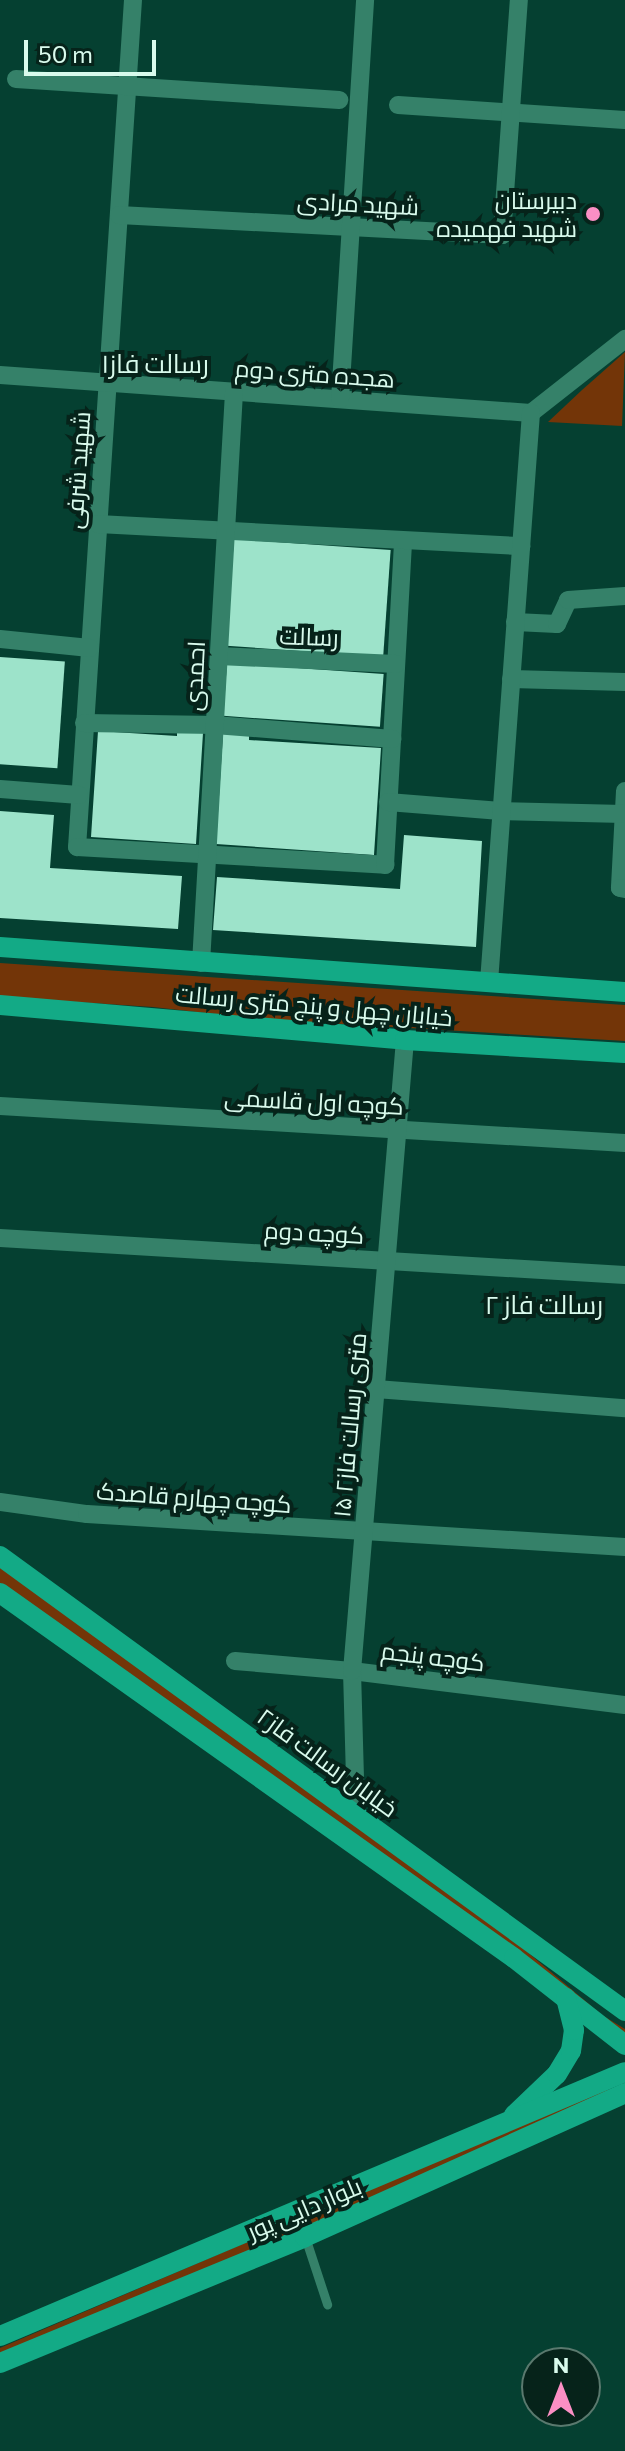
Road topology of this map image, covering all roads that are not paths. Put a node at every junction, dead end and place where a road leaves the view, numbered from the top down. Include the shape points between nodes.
1 (133, 0) edge
2 (365, 0) edge
3 (519, 0) edge
4 (16, 79) dead end
5 (127, 87) junction
6 (339, 100) dead end
7 (398, 105) dead end
8 (511, 112) junction
9 (625, 120) edge
10 (119, 215) junction
11 (351, 227) junction
12 (625, 339) edge
13 (0, 375) edge
14 (108, 383) junction
15 (234, 392) junction
16 (340, 399) junction
17 (531, 413) junction
18 (98, 524) junction
19 (224, 531) junction
20 (403, 540) junction
21 (521, 546) junction
22 (625, 596) edge
23 (515, 622) junction
24 (0, 639) edge
25 (90, 648) junction
26 (219, 656) junction
27 (396, 664) junction
28 (511, 679) junction
29 (625, 682) edge
30 (84, 723) junction
31 (215, 725) junction
32 (392, 739) junction
33 (0, 789) edge
34 (625, 791) edge
35 (79, 795) junction
36 (388, 802) junction
37 (501, 811) junction
38 (624, 814) edge
39 (207, 855) junction
40 (622, 888) edge
41 (0, 947) edge
42 (201, 963) junction
43 (489, 982) junction
44 (625, 992) edge
45 (0, 1005) edge
46 (405, 1040) junction
47 (625, 1053) edge
48 (0, 1106) edge
49 (398, 1130) junction
50 (625, 1143) edge
51 (0, 1238) edge
52 (387, 1261) junction
53 (625, 1275) edge
54 (376, 1389) junction
55 (625, 1408) edge
56 (0, 1502) edge
57 (364, 1531) junction
58 (625, 1547) edge
59 (0, 1556) edge
60 (24, 1573) junction
61 (3, 1595) edge
62 (235, 1661) dead end
63 (352, 1671) junction
64 (625, 1705) edge
65 (356, 1814) junction
66 (566, 1998) junction
67 (625, 2011) edge
68 (625, 2045) edge
69 (625, 2072) edge
70 (625, 2093) edge
71 (503, 2125) junction
72 (305, 2237) junction
73 (327, 2304) dead end
74 (0, 2336) edge
75 (0, 2363) edge

1 - 5 street, شهید شرفی
2 - 11 street
3 - 8 street, شهید مرادی
4 - 5 street
5 - 6 street
5 - 10 street, شهید شرفی
7 - 8 street
8 - 9 street
8 - 11 street, شهید مرادی via 502,235
10 - 11 street, شهید مرادی
10 - 14 street, شهید شرفی
11 - 16 street
12 - 17 street
13 - 14 street, هجده متری دوم
14 - 15 street, هجده متری دوم
14 - 18 street, شهید شرفی
15 - 16 street, هجده متری دوم
15 - 19 street, احمدی
16 - 17 street, هجده متری دوم
17 - 21 street
18 - 19 street
18 - 25 street, شهید شرفی
19 - 20 street
19 - 26 street, احمدی
20 - 21 street
20 - 27 street
21 - 23 street
22 - 23 street via 568,600 557,624
23 - 28 street
24 - 25 street
25 - 30 street, شهید شرفی
26 - 27 street, رسالت
26 - 31 street, احمدی
27 - 32 street
28 - 29 street
28 - 37 street
30 - 31 street
30 - 35 street, شهید شرفی
31 - 32 street
31 - 39 street, احمدی
32 - 36 street
33 - 35 street
34 - 38 street
35 - 39 street, شهید شرفی via 77,847
36 - 37 street
36 - 39 street via 385,865
37 - 38 street
37 - 43 street
38 - 40 street
39 - 42 street, احمدی
41 - 42 main road, خیابان چهل و پنج متری رسالت
42 - 43 main road, خیابان چهل و پنج متری رسالت
43 - 44 main road, خیابان چهل و پنج متری رسالت
45 - 46 main road, خیابان چهل و پنج متری رسالت
46 - 47 main road, خیابان چهل و پنج متری رسالت
46 - 49 street, ۱۵ متری رسالت فاز۲
48 - 49 street, کوچه اول قاسمی
49 - 50 street, کوچه اول قاسمی
49 - 52 street, ۱۵ متری رسالت فاز۲
51 - 52 street, کوچه دوم
52 - 53 street, کوچه دوم
52 - 54 street, ۱۵ متری رسالت فاز۲
54 - 55 street
54 - 57 street, ۱۵ متری رسالت فاز۲
56 - 57 street, کوچه چهارم قاصدک via 87,1514
57 - 58 street, کوچه چهارم قاصدک
57 - 63 street, ۱۵ متری رسالت فاز۲
59 - 60 main road, خیابان رسالت فاز۲
60 - 61 main road
60 - 65 main road, خیابان رسالت فاز۲
61 - 66 main road, خیابان رسالت فاز۲
62 - 63 street, کوچه پنجم
63 - 64 street, کوچه پنجم
63 - 65 street, ۱۵ متری رسالت فاز۲
65 - 67 main road, خیابان رسالت فاز۲
66 - 68 main road, خیابان رسالت فاز۲
66 - 71 main road via 574,2030 571,2051 557,2074
69 - 71 main road, بلوار دایی پور
70 - 72 main road, بلوار دایی پور
71 - 74 main road, بلوار دایی پور
72 - 73 lane
72 - 75 main road, بلوار دایی پور

